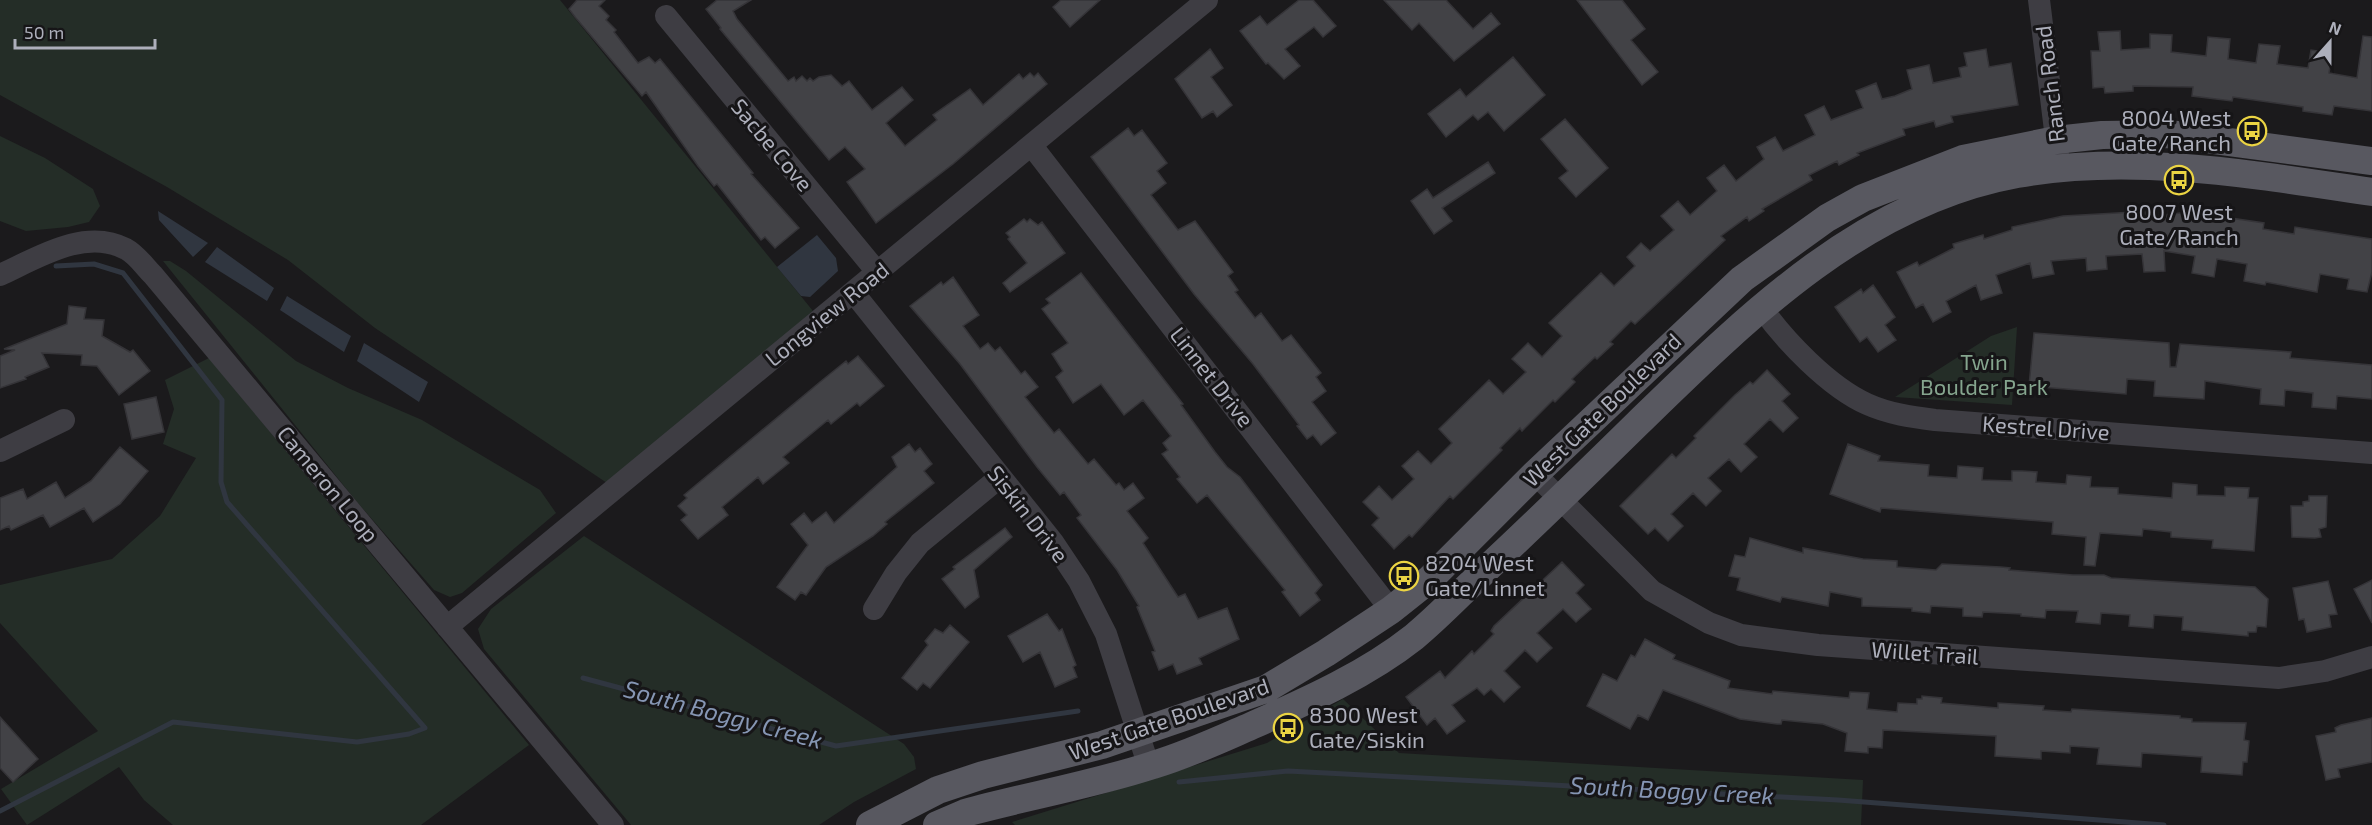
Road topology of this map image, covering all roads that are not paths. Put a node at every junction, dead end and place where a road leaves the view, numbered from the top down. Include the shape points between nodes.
1 (1207, 0) edge
2 (2039, 0) edge
3 (666, 16) dead end
4 (2056, 140) junction
5 (1032, 146) junction
6 (2372, 161) edge
7 (2060, 169) junction
8 (2372, 192) edge
9 (878, 273) junction
10 (0, 275) edge
11 (853, 292) junction
12 (1761, 307) junction
13 (64, 420) dead end
14 (0, 451) edge
15 (2372, 453) edge
16 (1535, 474) junction
17 (999, 478) junction
18 (1561, 499) junction
19 (874, 609) dead end
20 (1391, 610) junction
21 (447, 627) junction
22 (2372, 657) edge
23 (1138, 734) junction
24 (1149, 767) junction
25 (613, 825) edge
26 (870, 825) edge
27 (937, 825) edge

1 - 5 street, Longview Road
2 - 4 street, Ranch Road
3 - 9 street, Sacbe Cove
4 - 6 main road, West Gate Boulevard via 2169,134
4 - 7 street, Ranch Road
4 - 16 main road, West Gate Boulevard via 1963,159 1863,198 1827,218 1716,301
5 - 9 street, Longview Road
5 - 20 street, Linnet Drive
7 - 8 main road, West Gate Boulevard via 2104,166 2226,171
7 - 12 main road, West Gate Boulevard via 2020,173 1940,194 1829,255
9 - 11 street, Longview Road
10 - 21 street, Cameron Loop via 63,246 94,240 127,249 153,275
11 - 17 street, Siskin Drive
11 - 21 street, Longview Road
12 - 15 street, Kestrel Drive via 1839,388 1890,413 1935,420
12 - 18 main road, West Gate Boulevard
13 - 14 street
16 - 18 street, Willet Trail
16 - 20 main road, West Gate Boulevard via 1430,579
17 - 19 street via 920,543
17 - 23 street, Siskin Drive via 1053,542 1079,581 1106,634
18 - 22 street, Willet Trail via 1652,591 1709,623 1741,635 1818,645 2279,678 2325,672
18 - 24 main road, West Gate Boulevard via 1414,637 1349,679 1187,754
20 - 23 main road, West Gate Boulevard via 1266,689
21 - 25 street, Cameron Loop
23 - 24 street, Siskin Drive
23 - 26 main road, West Gate Boulevard via 938,790
24 - 27 main road, West Gate Boulevard via 964,813

